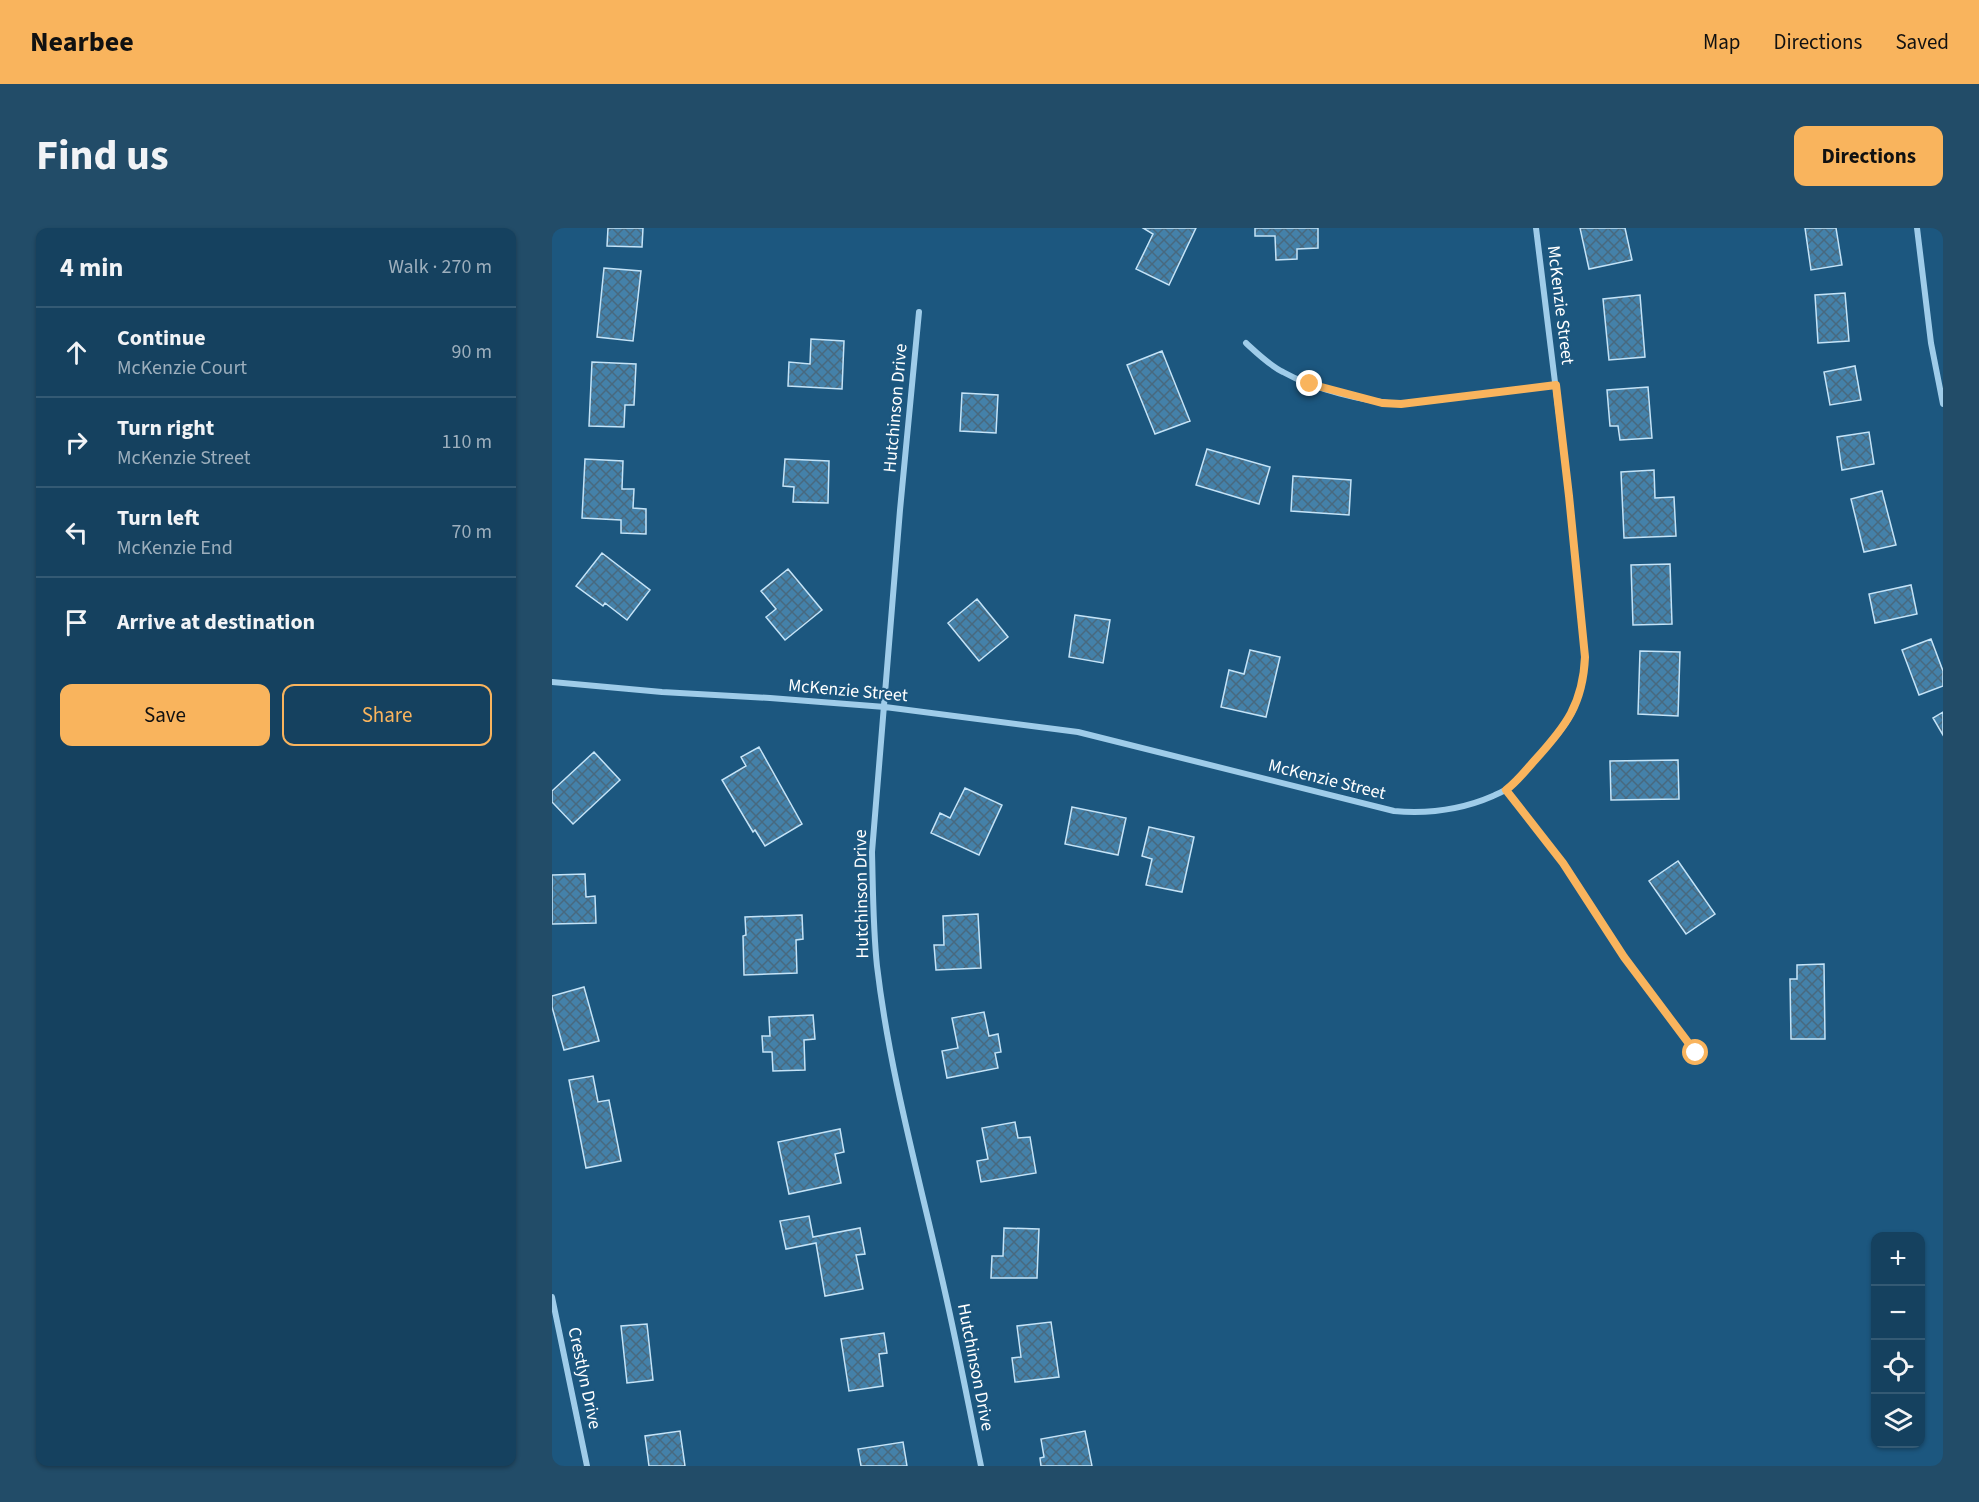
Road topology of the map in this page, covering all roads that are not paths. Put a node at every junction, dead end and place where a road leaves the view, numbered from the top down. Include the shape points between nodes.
1 (1536, 228) edge
2 (1917, 228) edge
3 (919, 312) dead end
4 (1246, 343) dead end
5 (1556, 385) junction
6 (1943, 404) edge
7 (552, 681) edge
8 (885, 707) junction
9 (1506, 790) junction
10 (1696, 1053) dead end
11 (552, 1297) edge
12 (587, 1466) edge
13 (981, 1466) edge

1 - 5 street, McKenzie Street
2 - 6 street
3 - 8 street, Hutchinson Drive
4 - 5 street via 1282,372 1310,384 1382,403
5 - 9 street, McKenzie Street via 1584,678 1579,698 1559,734
7 - 8 street, McKenzie Street
8 - 9 street, McKenzie Street via 1078,732 1394,811 1444,811
8 - 13 street, Hutchinson Drive via 872,852 877,966 916,1172
9 - 10 street via 1563,863 1624,957
11 - 12 street, Crestlyn Drive

